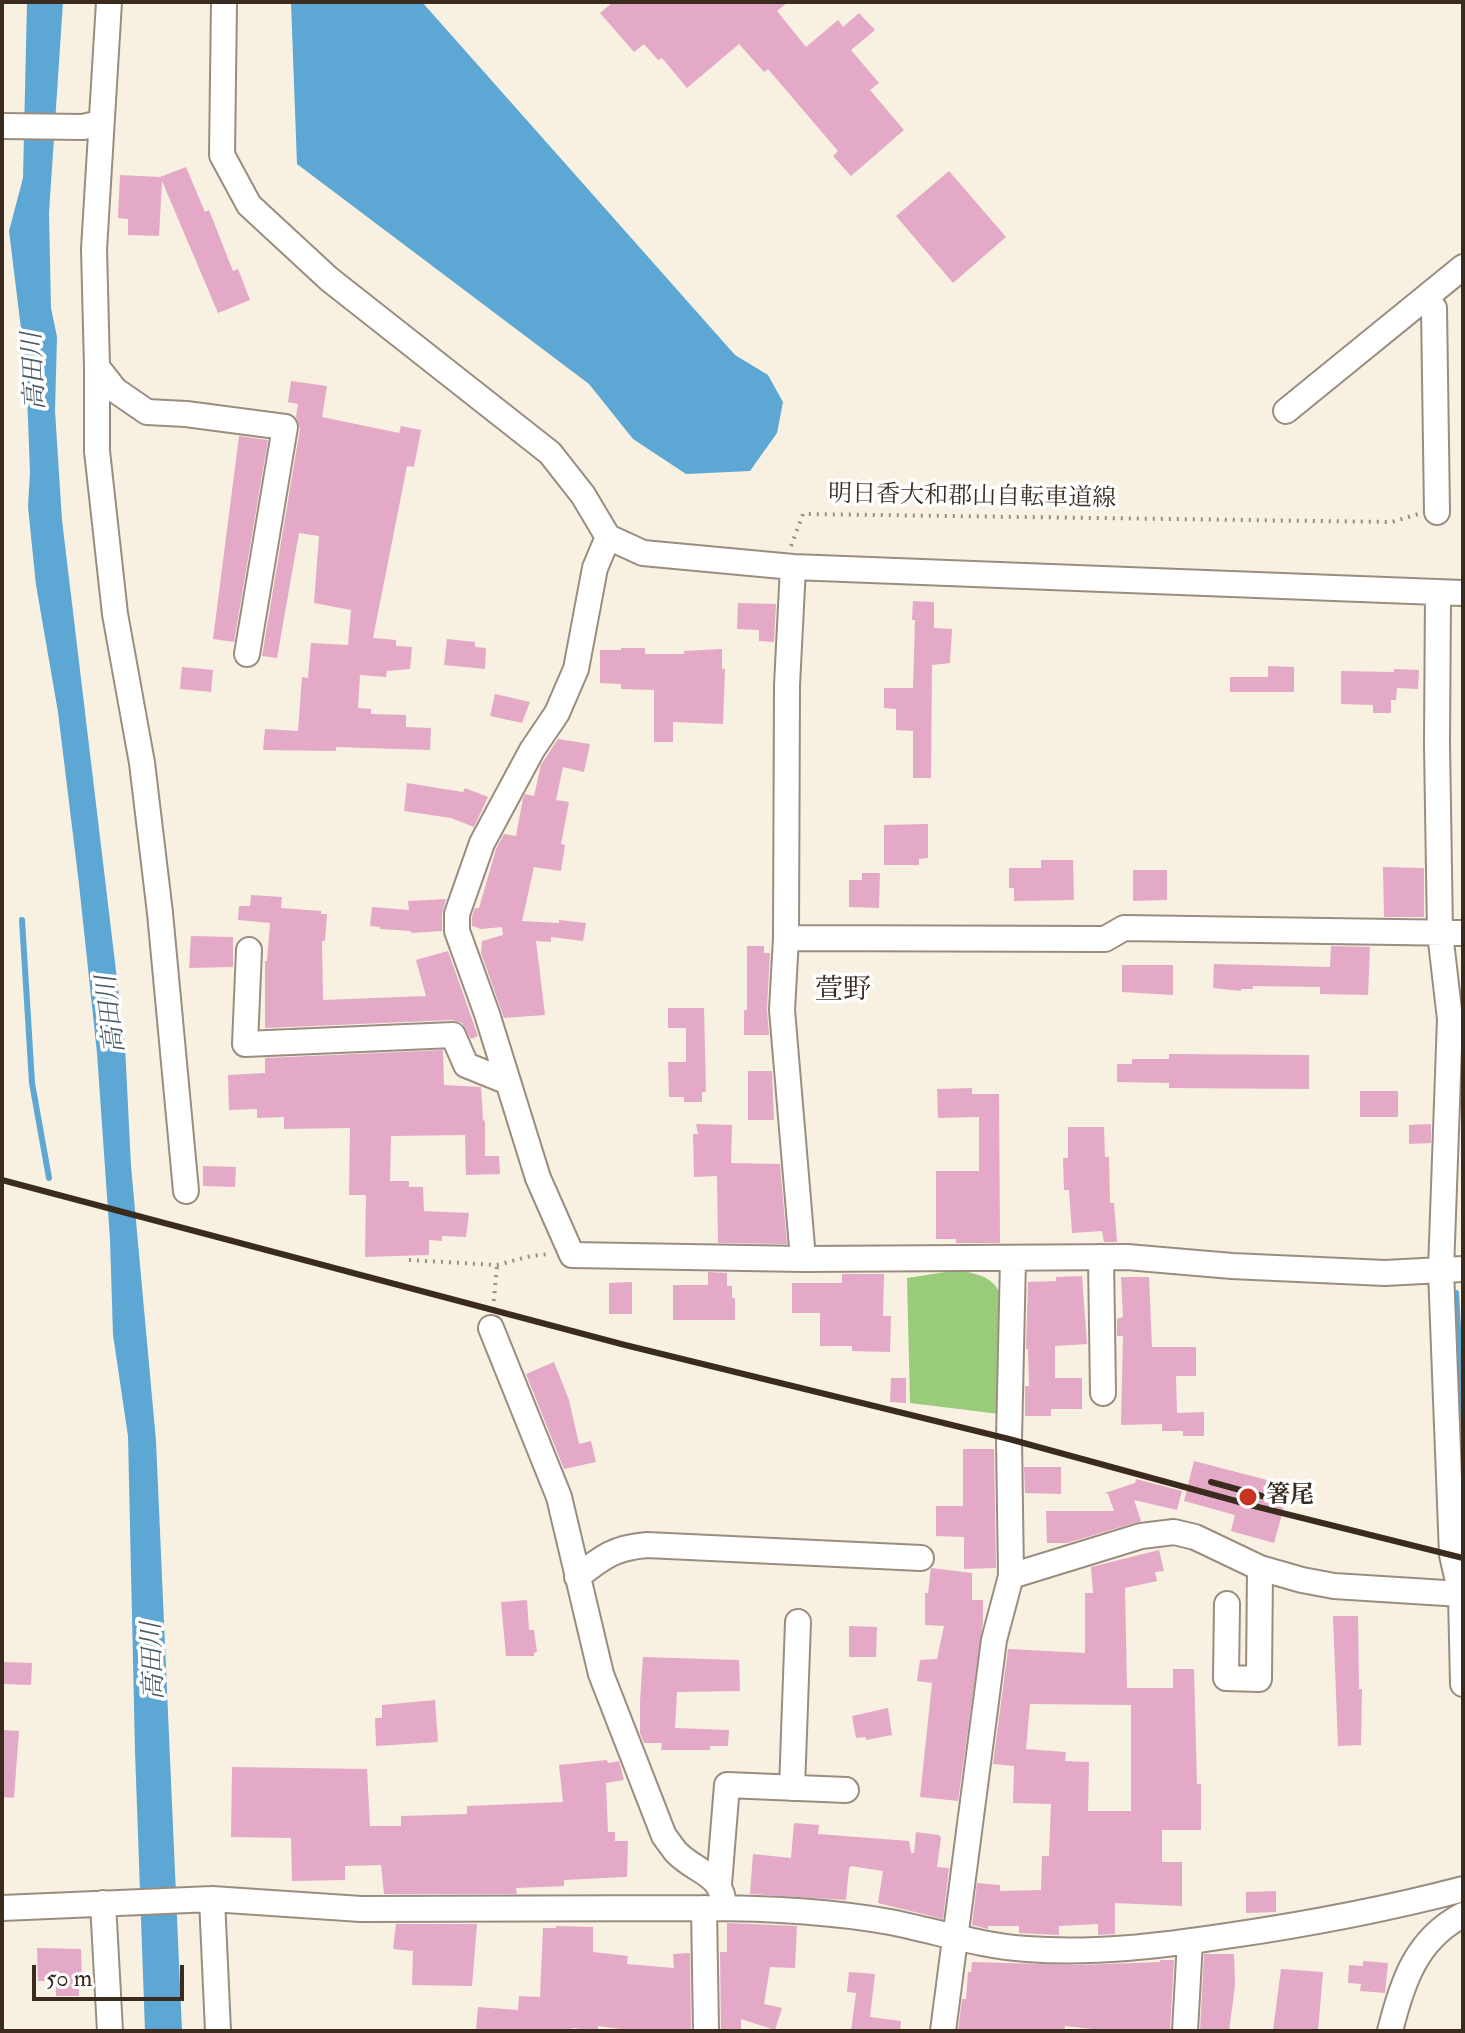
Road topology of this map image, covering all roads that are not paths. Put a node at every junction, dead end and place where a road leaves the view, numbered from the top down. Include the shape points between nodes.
1 (109, 2) edge
2 (224, 2) edge
3 (91, 125) junction
4 (2, 126) edge
5 (1463, 267) edge
6 (1426, 299) junction
7 (97, 367) junction
8 (1286, 411) dead end
9 (1437, 512) road end
10 (608, 537) junction
11 (791, 559) junction
12 (1438, 593) junction
13 (1463, 593) edge
14 (247, 654) dead end
15 (1452, 933) edge
16 (786, 938) junction
17 (249, 950) dead end
18 (508, 1082) junction
19 (186, 1191) dead end
20 (1101, 1257) junction
21 (803, 1259) junction
22 (1013, 1259) junction
23 (1452, 1269) edge
24 (491, 1328) road end
25 (1103, 1393) dead end
26 (921, 1558) dead end
27 (1260, 1568) junction
28 (1011, 1576) junction
29 (577, 1577) junction
30 (1461, 1594) junction
31 (1227, 1604) dead end
32 (798, 1622) dead end
33 (1463, 1684) edge
34 (792, 1788) junction
35 (846, 1790) dead end
36 (1463, 1889) edge
37 (212, 1899) junction
38 (716, 1900) junction
39 (103, 1903) junction
40 (2, 1908) edge
41 (1463, 1915) edge
42 (955, 1937) junction
43 (1190, 1941) junction
44 (110, 2031) edge
45 (218, 2031) edge
46 (706, 2031) edge
47 (943, 2031) edge
48 (1185, 2031) edge
49 (1390, 2031) edge

1 - 3 street
2 - 10 street via 222,155 249,205 329,279 550,453
3 - 4 street
3 - 7 street
5 - 6 street
6 - 8 street
6 - 9 street via 1434,308
7 - 14 street via 115,390 147,412 285,427
7 - 19 street via 99,466 115,614 142,763 160,913
10 - 11 street via 643,553
10 - 18 street via 595,568 576,669 557,713 482,843 457,914 457,931
11 - 12 street
11 - 16 street
12 - 13 street
12 - 15 street via 1437,745
15 - 16 street via 1124,928 1105,939
15 - 23 street
16 - 21 street via 782,1010
17 - 18 street via 245,1044 453,1035 466,1065
18 - 21 street via 538,1178 572,1255
20 - 22 street
20 - 23 street via 1385,1273
20 - 25 street
21 - 22 street
22 - 28 street
23 - 30 street via 1452,1555
24 - 29 street via 559,1497
26 - 29 street via 647,1545 607,1554
27 - 28 street via 1174,1532
27 - 30 street via 1334,1586
27 - 31 street via 1259,1679 1226,1678
28 - 42 street via 994,1640
29 - 38 street via 601,1674 664,1836
30 - 33 street
32 - 34 street
34 - 35 street
34 - 38 street via 727,1785
36 - 43 street via 1346,1917
37 - 38 street via 361,1909
37 - 39 street
37 - 45 street
38 - 42 street via 850,1915
38 - 46 street
39 - 40 street
39 - 44 street
41 - 49 street via 1431,1937 1415,1960
42 - 43 street via 1050,1951
42 - 47 street
43 - 48 street

